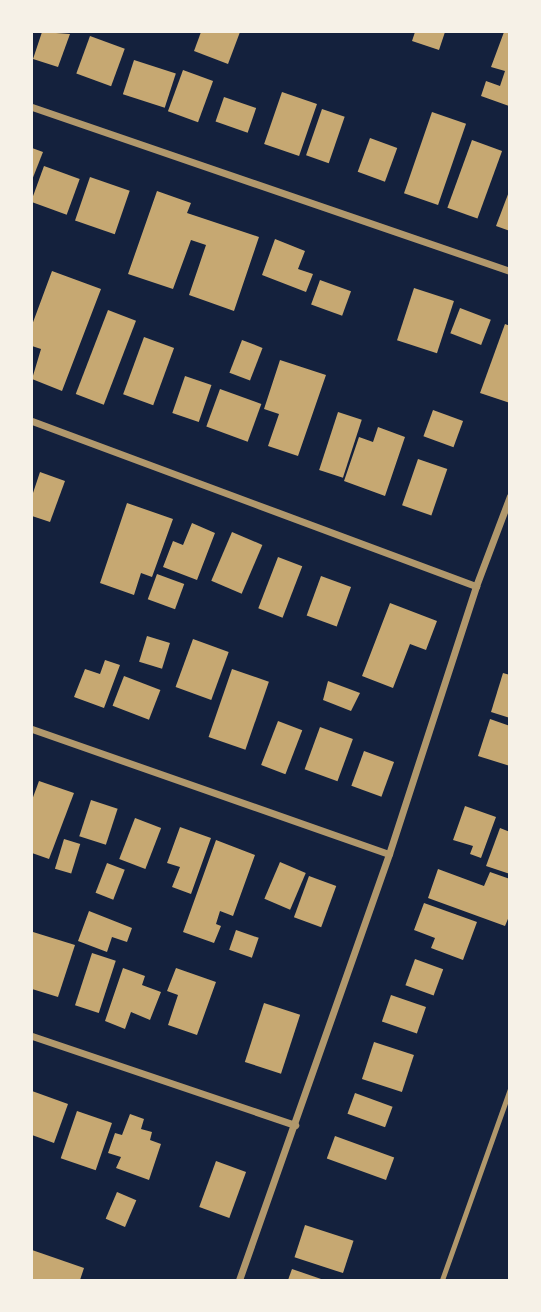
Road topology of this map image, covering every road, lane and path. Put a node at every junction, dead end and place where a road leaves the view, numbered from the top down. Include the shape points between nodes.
1 (32, 107) edge
2 (509, 271) edge
3 (32, 421) edge
4 (509, 496) edge
5 (476, 586) junction
6 (32, 729) edge
7 (389, 854) junction
8 (32, 1035) edge
9 (509, 1089) edge
10 (295, 1125) junction
11 (239, 1280) edge
12 (442, 1280) edge

1 - 2 street
3 - 5 street
4 - 5 street
5 - 7 street
6 - 7 street
7 - 10 street
8 - 10 street
9 - 12 lane
10 - 11 street

